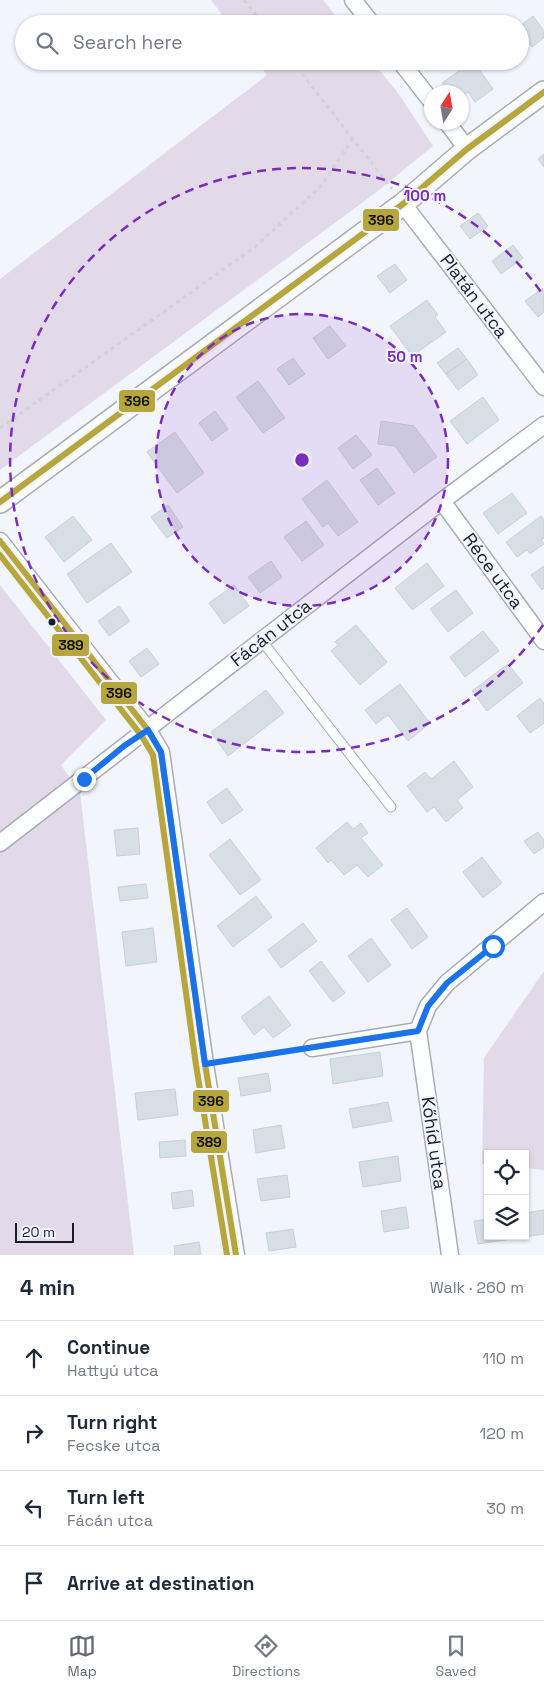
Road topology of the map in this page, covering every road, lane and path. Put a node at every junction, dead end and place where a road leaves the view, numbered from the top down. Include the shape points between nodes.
1 (244, 0) edge
2 (353, 0) edge
3 (256, 15) edge
4 (365, 15) edge
5 (299, 70) edge
6 (407, 70) edge
7 (424, 92) edge
8 (544, 92) edge
9 (453, 130) edge
10 (353, 139) junction
11 (467, 149) junction
12 (403, 204) junction
13 (544, 388) edge
14 (544, 425) edge
15 (0, 428) edge
16 (442, 500) junction
17 (0, 502) edge
18 (0, 541) edge
19 (262, 641) junction
20 (544, 641) edge
21 (148, 730) junction
22 (392, 806) dead end
23 (0, 843) edge
24 (544, 902) edge
25 (418, 1031) junction
26 (312, 1048) joint
27 (205, 1064) junction
28 (236, 1255) edge
29 (450, 1255) edge

1 - 3 path
2 - 4 street
5 - 10 path
6 - 7 street
8 - 11 street
9 - 11 street
10 - 12 path
10 - 15 path via 320,187 255,247
11 - 12 street
12 - 13 street, Platán utca
12 - 17 street
14 - 16 street, Fácán utca
16 - 19 street, Fácán utca
16 - 20 street, Réce utca
18 - 21 street
19 - 21 street, Fácán utca
19 - 22 lane
21 - 23 street, Fácán utca
21 - 27 street via 161,752
24 - 25 street via 447,983 428,1006
25 - 26 street
25 - 29 street, Kőhíd utca
26 - 27 path
27 - 28 street

